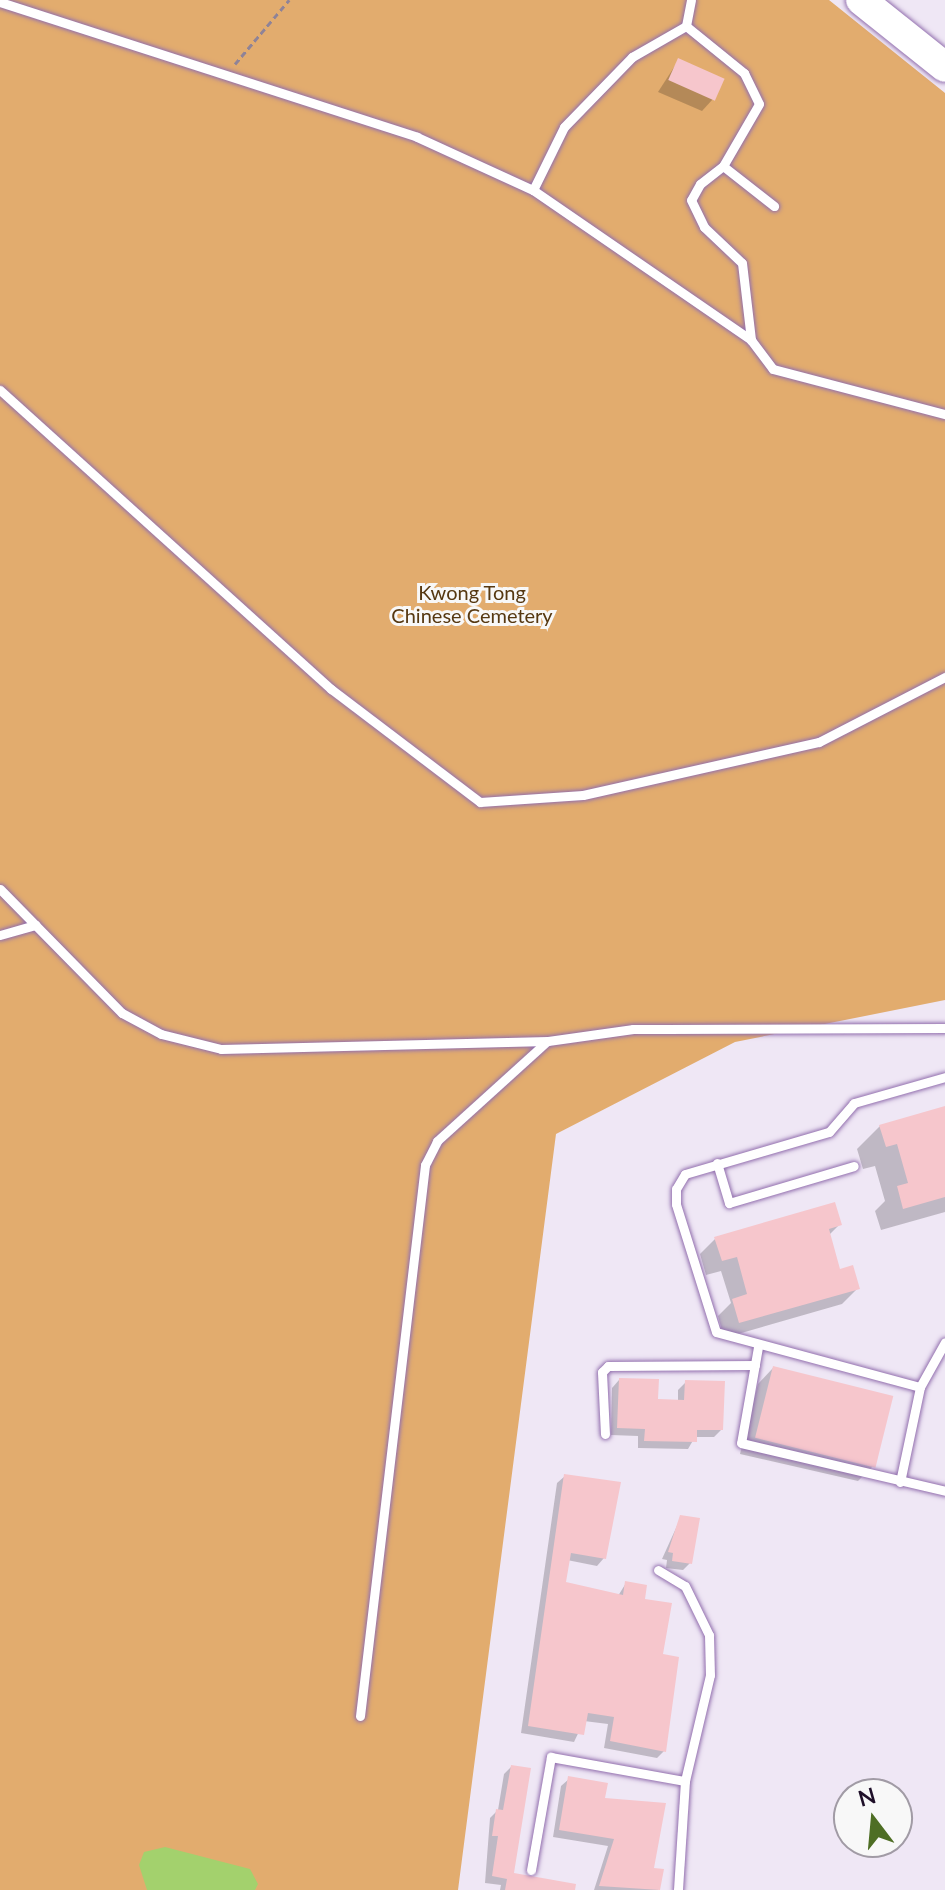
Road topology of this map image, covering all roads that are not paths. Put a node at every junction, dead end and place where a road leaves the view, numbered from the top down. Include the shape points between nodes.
1 (691, 0) edge
2 (0, 2) edge
3 (872, 10) edge
4 (686, 26) junction
5 (945, 58) edge
6 (945, 67) edge
7 (723, 166) junction
8 (533, 190) junction
9 (774, 206) dead end
10 (751, 340) junction
11 (0, 390) edge
12 (945, 414) edge
13 (945, 677) edge
14 (0, 889) edge
15 (36, 925) junction
16 (0, 935) edge
17 (945, 1028) edge
18 (548, 1041) junction
19 (945, 1077) edge
20 (717, 1163) junction
21 (854, 1166) dead end
22 (945, 1342) edge
23 (758, 1347) junction
24 (755, 1365) junction
25 (920, 1387) junction
26 (605, 1434) dead end
27 (900, 1482) junction
28 (945, 1491) edge
29 (658, 1570) dead end
30 (360, 1716) dead end
31 (685, 1781) junction
32 (531, 1870) dead end
33 (678, 1890) edge

1 - 4 lane
2 - 8 lane via 417,137
3 - 5 main road
3 - 6 main road
4 - 7 lane via 744,73 759,104
4 - 8 lane via 632,57 564,127
7 - 9 lane
7 - 10 lane via 700,184 691,200 704,227 742,263
8 - 10 lane
10 - 12 lane via 773,369
11 - 13 lane via 331,689 480,802 583,795 819,742
14 - 15 lane
15 - 16 lane
15 - 18 lane via 122,1013 161,1034 221,1049
17 - 18 lane via 633,1029
18 - 30 lane via 437,1141 425,1165
19 - 20 lane via 854,1103 829,1132
20 - 21 lane via 729,1203
20 - 23 lane via 685,1174 676,1189 676,1204 716,1332
22 - 25 lane
23 - 24 lane
23 - 25 lane
24 - 26 lane via 608,1366 602,1372
24 - 27 lane via 741,1443
25 - 27 lane
27 - 28 lane
29 - 31 lane via 685,1586 698,1603 709,1635 710,1675
31 - 32 lane via 551,1757
31 - 33 lane

